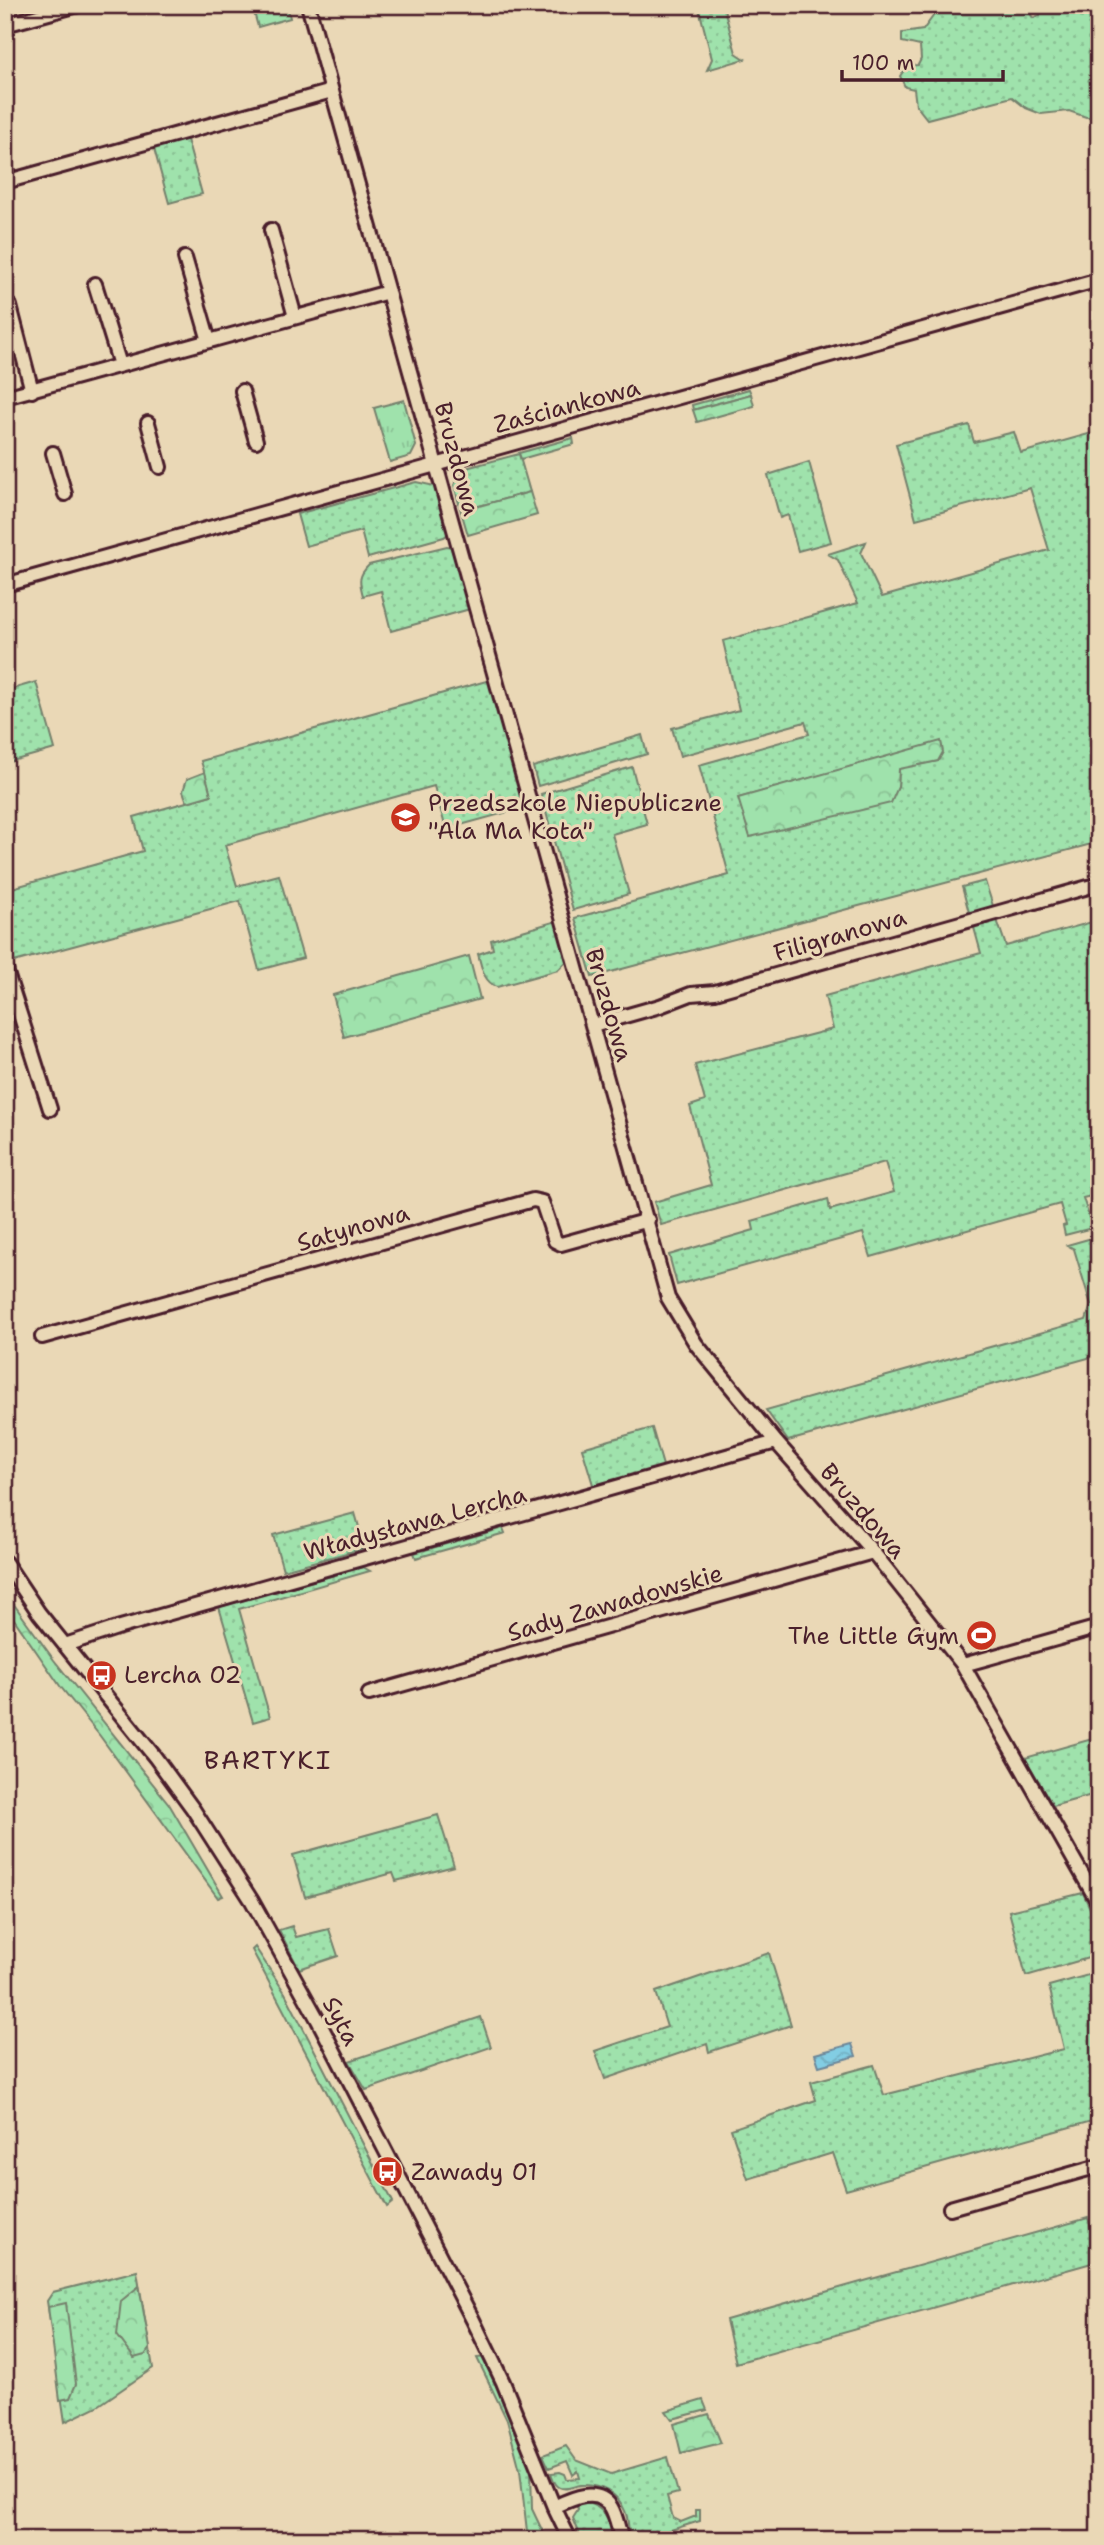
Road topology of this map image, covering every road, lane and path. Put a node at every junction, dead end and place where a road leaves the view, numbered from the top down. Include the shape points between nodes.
1 (78, 5) edge
2 (308, 5) edge
3 (5, 25) edge
4 (332, 91) junction
5 (5, 182) edge
6 (271, 230) dead end
7 (185, 258) dead end
8 (1099, 279) edge
9 (95, 284) dead end
10 (388, 292) junction
11 (10, 306) dead end
12 (295, 317) junction
13 (209, 341) junction
14 (120, 365) junction
15 (32, 391) junction
16 (242, 391) dead end
17 (5, 397) edge
18 (148, 423) dead end
19 (256, 440) dead end
20 (53, 453) dead end
21 (436, 464) junction
22 (160, 467) dead end
23 (65, 494) dead end
24 (5, 585) edge
25 (1099, 884) edge
26 (5, 967) edge
27 (593, 1025) junction
28 (50, 1109) dead end
29 (648, 1220) junction
30 (42, 1337) dead end
31 (776, 1442) junction
32 (873, 1552) junction
33 (5, 1562) edge
34 (1099, 1627) edge
35 (65, 1645) junction
36 (963, 1665) junction
37 (369, 1694) dead end
38 (1099, 1904) edge
39 (1099, 2166) edge
40 (950, 2208) dead end
41 (554, 2507) junction
42 (570, 2540) edge
43 (622, 2540) edge

1 - 3 street
2 - 4 street, Bruzdowa
4 - 5 street
4 - 10 street, Bruzdowa
6 - 12 street
7 - 13 street
8 - 21 street, Zaściankowa
9 - 14 street
10 - 12 street
10 - 21 street, Bruzdowa
11 - 15 street
12 - 13 street
13 - 14 street
14 - 15 street
15 - 17 street
16 - 19 street
18 - 22 street
20 - 23 street
21 - 24 street, Zaściankowa
21 - 27 street, Bruzdowa
25 - 27 street, Filigranowa via 715,992 691,994
26 - 28 street
27 - 29 street, Bruzdowa
29 - 30 street, Satynowa via 561,1244 555,1241 542,1202 533,1200
29 - 31 street, Bruzdowa via 674,1311
31 - 32 street, Bruzdowa
31 - 35 street, Władysława Lercha
32 - 36 street, Bruzdowa
32 - 37 street, Sady Zawadowskie
33 - 35 street, Syta
34 - 36 street
35 - 41 street, Syta via 155,1757 252,1901 467,2308
36 - 38 street, Bruzdowa
39 - 40 street
41 - 42 street, Syta
41 - 43 street via 582,2496 601,2499 612,2508

